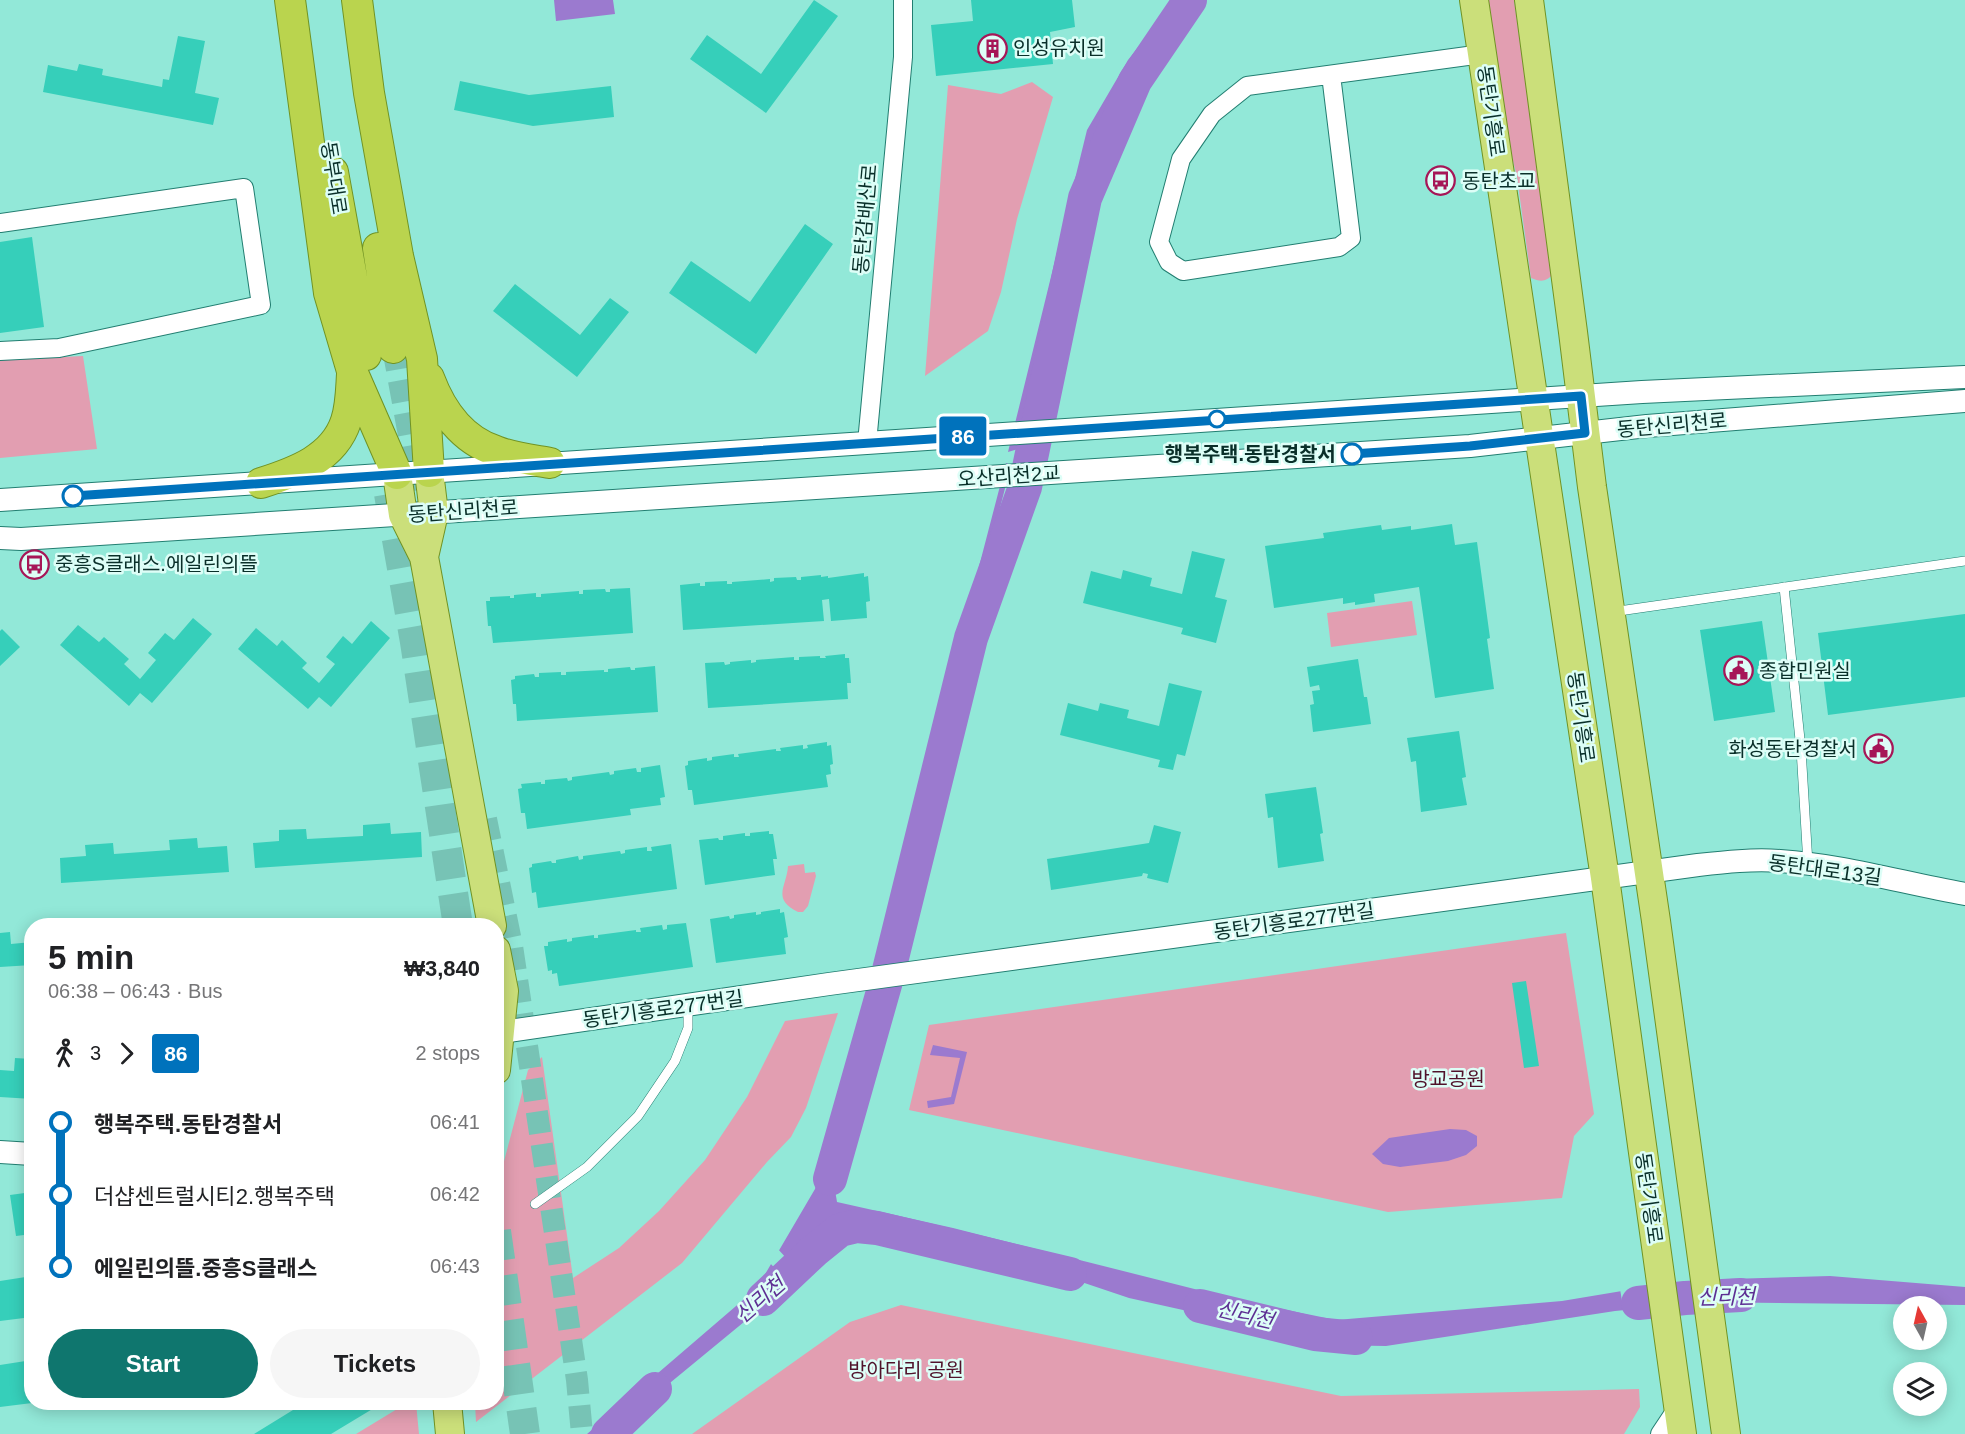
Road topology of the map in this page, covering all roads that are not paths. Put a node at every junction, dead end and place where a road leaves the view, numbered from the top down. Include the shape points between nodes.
1 (290, 0) edge
2 (307, 0) edge
3 (342, 0) edge
4 (357, 0) edge
5 (903, 0) edge
6 (1474, 0) edge
7 (1529, 0) edge
8 (1482, 54) junction
9 (1331, 75) junction
10 (0, 223) edge
11 (0, 351) edge
12 (370, 358) junction
13 (422, 359) junction
14 (1965, 377) edge
15 (1581, 396) junction
16 (1534, 399) junction
17 (1965, 401) edge
18 (1585, 433) junction
19 (1540, 438) junction
20 (867, 442) junction
21 (550, 464) junction
22 (1092, 470) joint
23 (429, 472) junction
24 (397, 474) junction
25 (926, 481) joint
26 (261, 483) junction
27 (0, 500) edge
28 (434, 513) junction
29 (403, 515) junction
30 (0, 538) edge
31 (424, 557) junction
32 (1965, 561) edge
33 (1784, 587) junction
34 (1610, 612) junction
35 (1808, 864) junction
36 (1648, 872) junction
37 (1605, 878) junction
38 (1965, 894) edge
39 (491, 918) edge
40 (688, 1006) junction
41 (504, 1032) edge
42 (0, 1152) edge
43 (24, 1154) edge
44 (535, 1204) dead end
45 (448, 1410) edge
46 (1680, 1420) edge
47 (450, 1434) edge
48 (1660, 1434) edge
49 (1726, 1434) edge

1 - 12 highway via 329,293
2 - 12 highway, 동부대로 via 337,196
3 - 12 highway, 동부대로
4 - 13 highway via 394,233
5 - 20 street, 동탄감배산로 via 903,57
6 - 8 main road, 동탄기흥로
7 - 15 main road
8 - 9 street
8 - 16 main road, 동탄기흥로
9 - 9 street via 1247,86 1212,114 1181,159 1160,242 1169,262 1183,271 1339,247 1351,238
10 - 11 street via 244,188 261,306 59,348
12 - 24 highway
12 - 26 highway via 346,423 333,445 314,462
13 - 21 highway via 447,415 469,438 495,452
13 - 23 highway
14 - 15 street, 동탄신리천로
15 - 16 street, 동탄신리천로
15 - 18 main road
16 - 19 main road, 동탄기흥로
16 - 20 street, 동탄신리천로
17 - 18 street, 동탄신리천로
18 - 19 street, 동탄신리천로
18 - 34 main road
19 - 22 street, 동탄신리천로
19 - 37 main road, 동탄기흥로
20 - 21 street
21 - 23 street
22 - 25 street, 오산리천2교
23 - 24 street
23 - 28 main road
24 - 26 street
24 - 29 main road
25 - 28 street, 동탄신리천로
26 - 27 street
28 - 29 street, 동탄신리천로
28 - 31 main road
29 - 30 street, 동탄신리천로 via 21,540
29 - 31 main road
31 - 39 main road
32 - 33 lane
33 - 34 lane
33 - 35 lane
34 - 36 main road
35 - 36 street, 동탄대로13길 via 1747,861
35 - 38 street, 동탄대로13길
36 - 37 street, 동탄기흥로277번길
36 - 49 main road
37 - 40 street, 동탄기흥로277번길
37 - 46 main road, 동탄기흥로
40 - 41 street, 동탄기흥로277번길
40 - 44 lane via 688,1028 675,1061 638,1116 587,1167
42 - 43 street
45 - 47 main road
46 - 48 street

